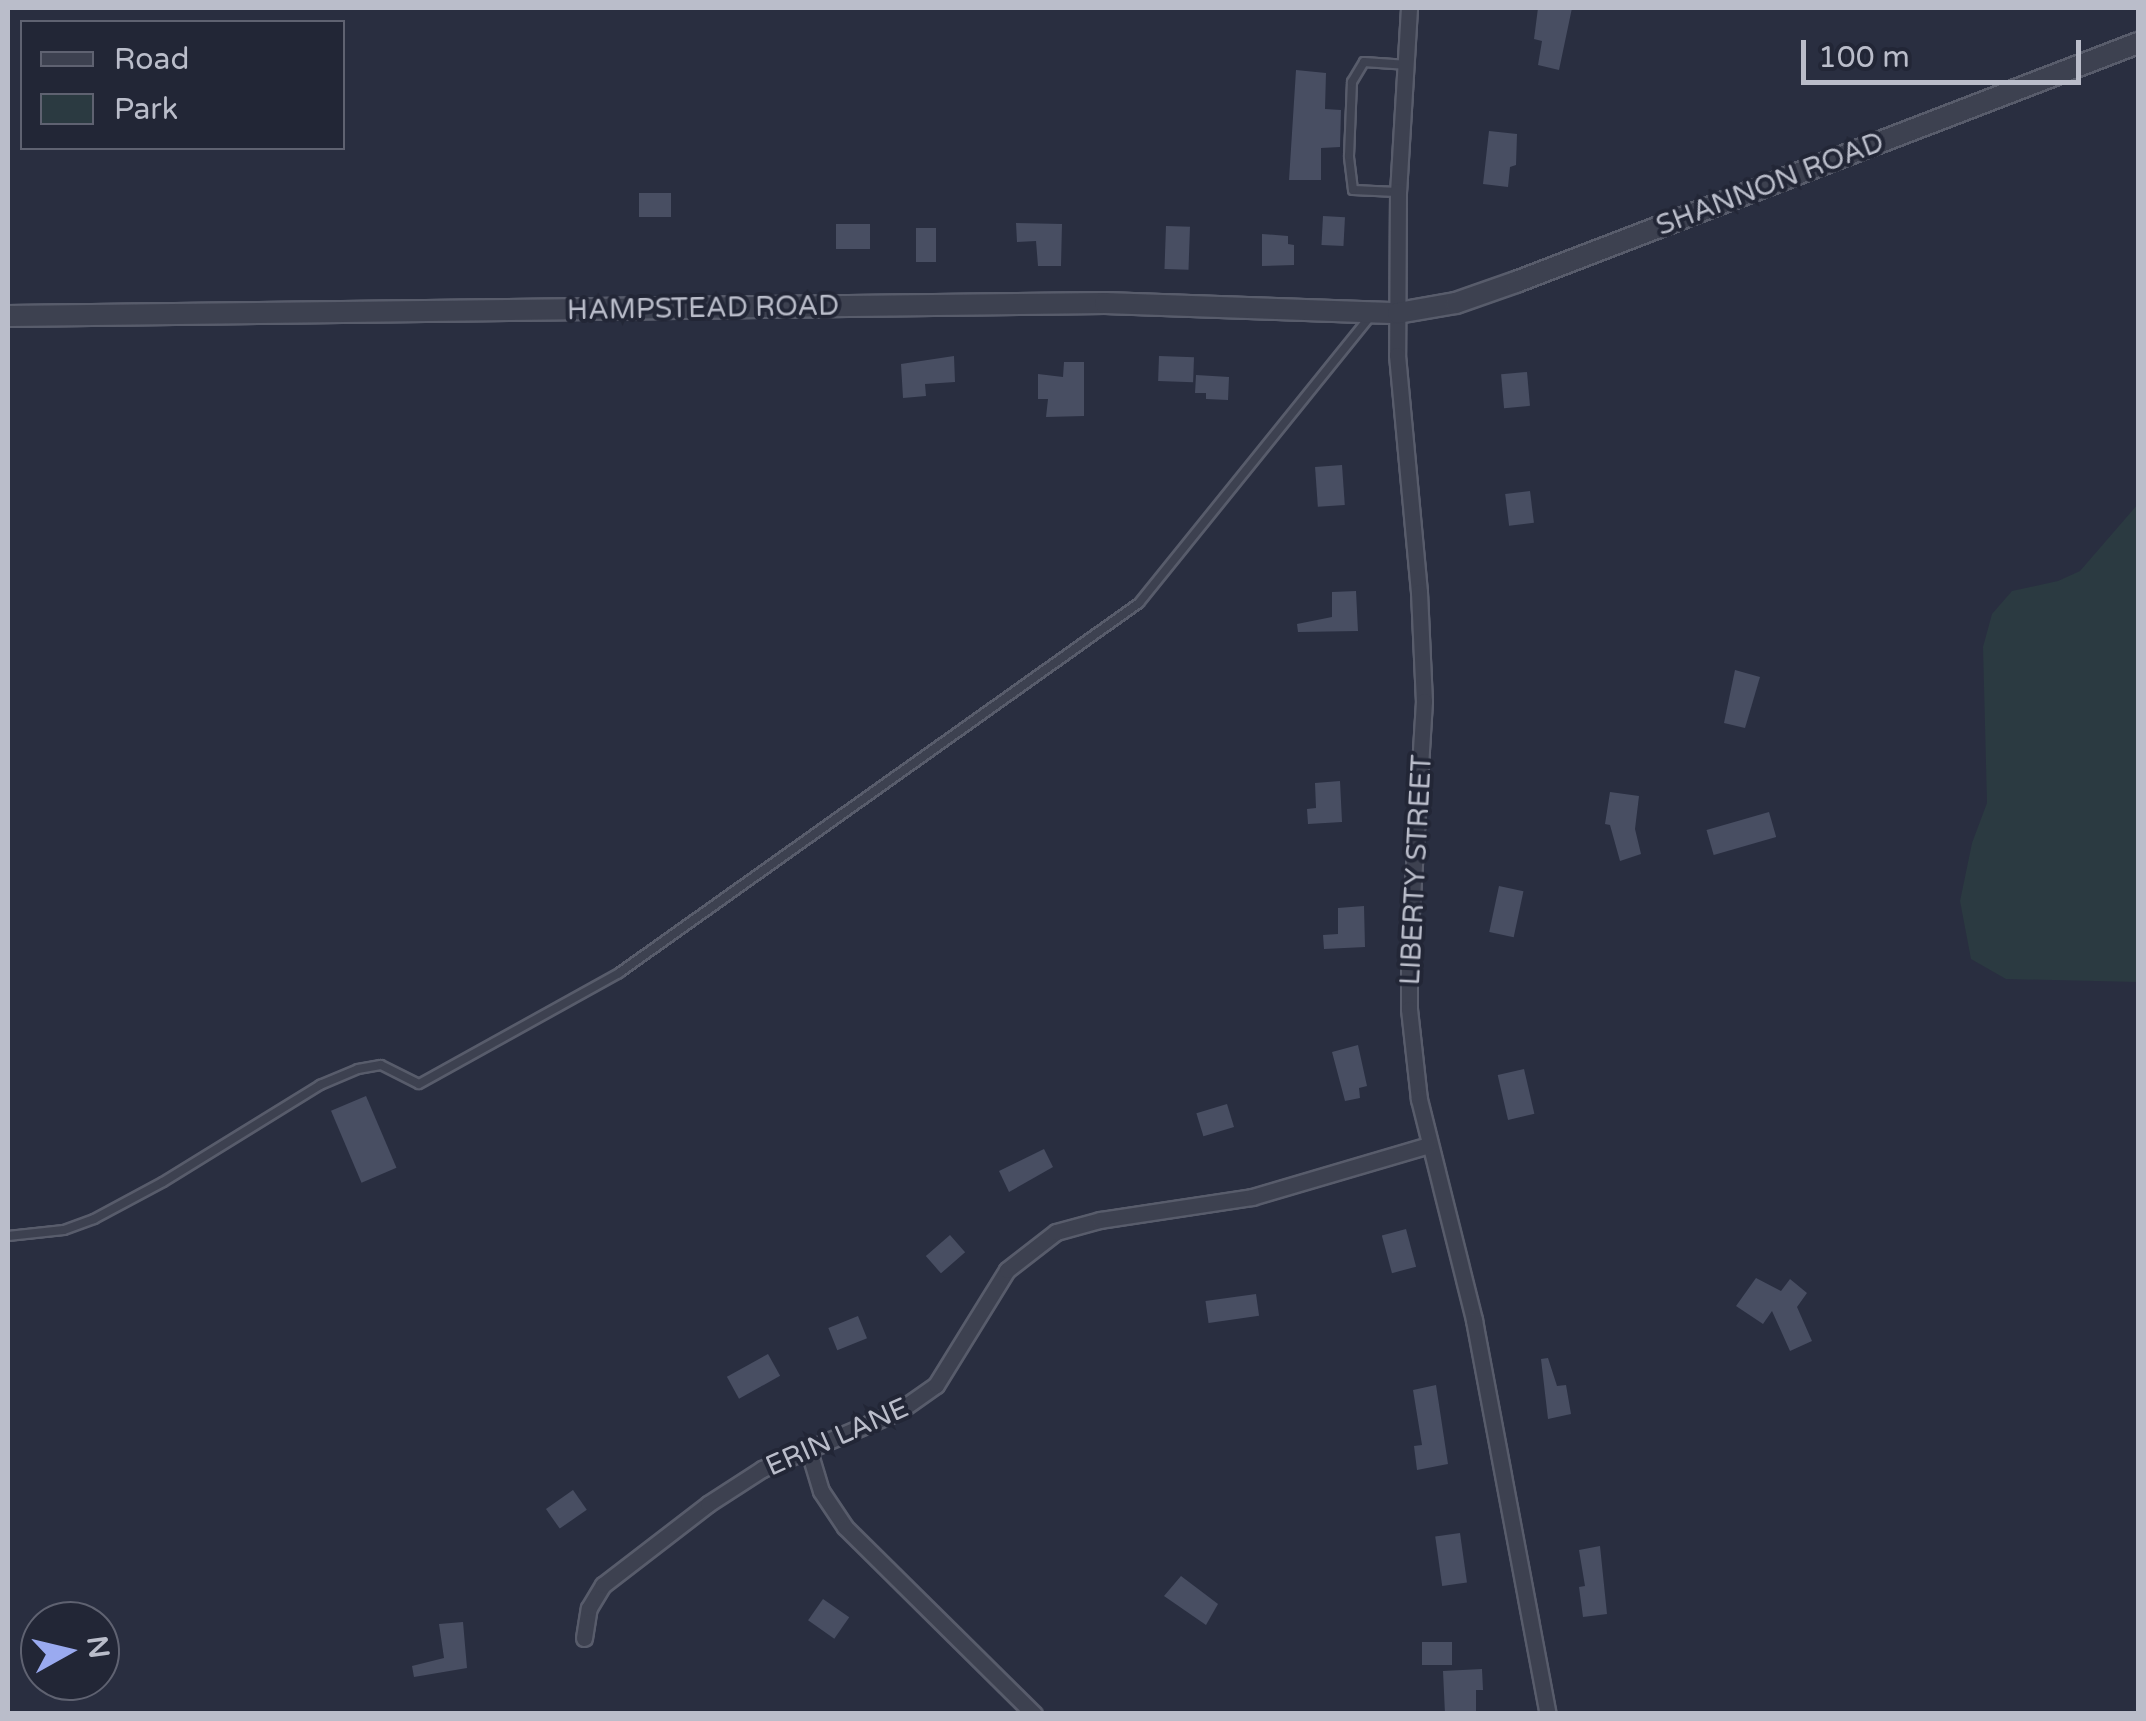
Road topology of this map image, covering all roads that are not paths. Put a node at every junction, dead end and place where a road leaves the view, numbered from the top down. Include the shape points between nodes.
1 (1410, 8) edge
2 (2138, 43) edge
3 (1408, 65) junction
4 (1398, 192) junction
5 (1372, 314) junction
6 (1398, 314) junction
7 (8, 316) edge
8 (1429, 1144) junction
9 (8, 1236) edge
10 (808, 1448) junction
11 (584, 1638) dead end
12 (1034, 1714) edge
13 (1548, 1714) edge

1 - 3 street, LIBERTY STREET
2 - 6 street, SHANNON ROAD via 1516,282
3 - 4 street, LIBERTY STREET
3 - 4 lane via 1364,62 1352,82 1353,190
4 - 6 street, LIBERTY STREET
5 - 6 street, HAMPSTEAD ROAD
5 - 7 street, HAMPSTEAD ROAD via 1106,302
5 - 9 lane via 1139,603 619,974 418,1084 381,1065 358,1068 94,1219
6 - 8 street, LIBERTY STREET via 1423,658 1410,1009
8 - 10 street, ERIN LANE via 1252,1198 1056,1232 1007,1270 936,1386 899,1410
8 - 13 street, LIBERTY STREET via 1474,1320
10 - 11 street, ERIN LANE via 708,1504 603,1584 589,1608
10 - 12 street via 821,1491 845,1527

